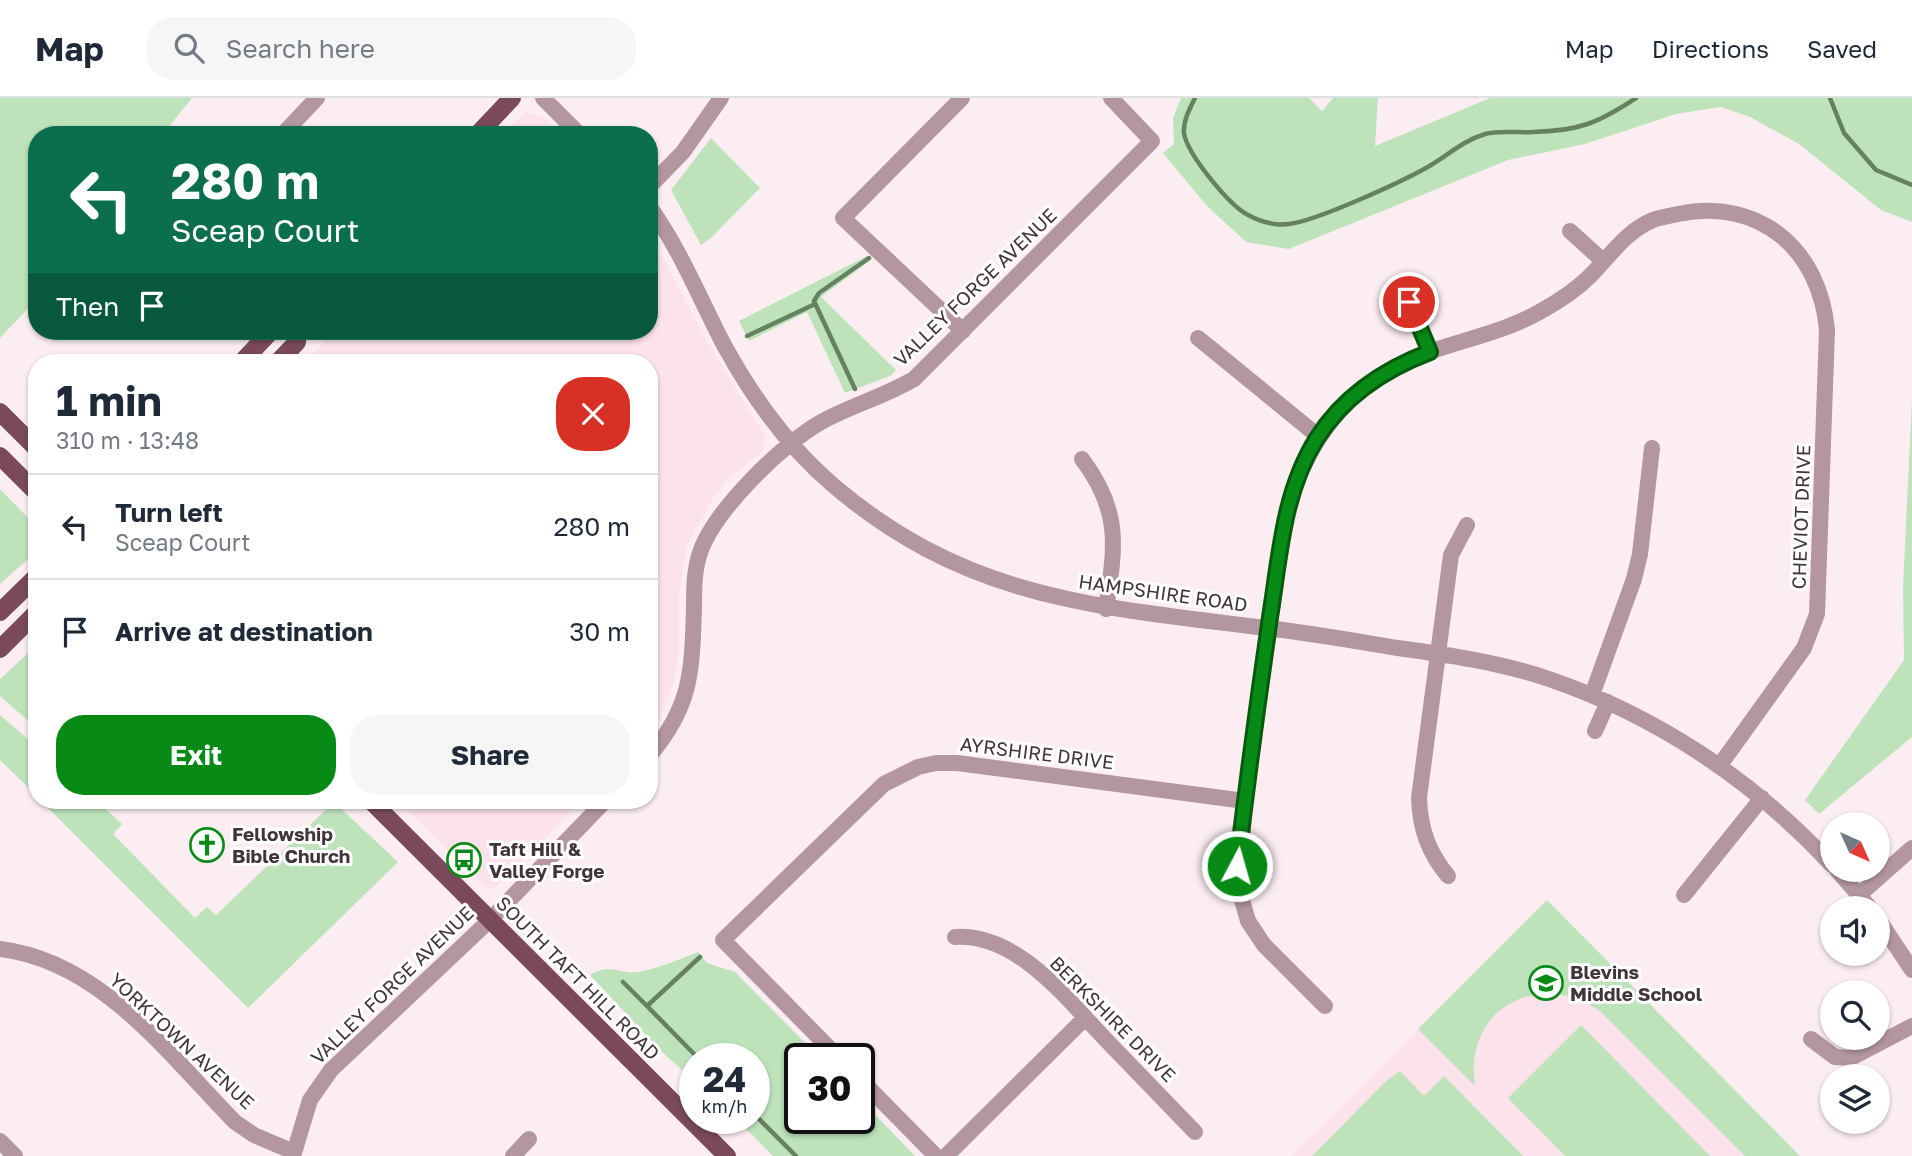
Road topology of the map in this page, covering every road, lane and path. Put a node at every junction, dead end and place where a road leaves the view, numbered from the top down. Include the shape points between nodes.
1 (317, 98) edge
2 (512, 98) edge
3 (543, 98) edge
4 (721, 98) edge
5 (962, 98) edge
6 (1111, 98) edge
7 (291, 126) edge
8 (486, 126) edge
9 (571, 126) edge
10 (658, 178) edge
11 (658, 223) edge
12 (1570, 231) dead end
13 (1603, 261) junction
14 (1402, 284) dead end
15 (963, 331) junction
16 (1198, 338) dead end
17 (263, 340) edge
18 (297, 340) edge
19 (1430, 352) junction
20 (249, 354) edge
21 (286, 354) edge
22 (0, 412) edge
23 (1318, 436) junction
24 (28, 440) edge
25 (792, 445) junction
26 (1652, 448) dead end
27 (0, 456) edge
28 (1082, 460) dead end
29 (28, 484) edge
30 (1467, 525) dead end
31 (28, 585) edge
32 (1106, 609) junction
33 (0, 612) edge
34 (28, 621) edge
35 (1269, 628) junction
36 (0, 649) edge
37 (1437, 653) junction
38 (1592, 695) junction
39 (1608, 702) junction
40 (1595, 732) dead end
41 (658, 745) edge
42 (1720, 765) junction
43 (1762, 798) junction
44 (1245, 801) junction
45 (379, 809) edge
46 (597, 809) edge
47 (1912, 848) edge
48 (1820, 853) edge
49 (1448, 876) dead end
50 (1848, 882) edge
51 (1684, 895) dead end
52 (1859, 895) joint
53 (490, 920) junction
54 (955, 937) dead end
55 (1890, 937) edge
56 (0, 949) edge
57 (1912, 970) edge
58 (1325, 1006) dead end
59 (1085, 1018) junction
60 (1912, 1026) edge
61 (1811, 1039) dead end
62 (824, 1043) edge
63 (875, 1094) edge
64 (1195, 1132) dead end
65 (529, 1139) dead end
66 (0, 1141) edge
67 (294, 1154) edge
68 (15, 1156) edge
69 (513, 1156) edge
70 (727, 1156) edge
71 (936, 1156) edge
72 (946, 1156) edge

1 - 7 street
2 - 8 main road
3 - 9 street
4 - 10 street via 692,142
5 - 15 street via 843,218
6 - 15 street, VALLEY FORGE AVENUE via 1152,141
11 - 25 street, HAMPSHIRE ROAD via 744,381
12 - 13 street
13 - 19 street via 1566,296 1517,324
13 - 42 street, CHEVIOT DRIVE via 1628,235 1653,219 1701,211 1732,213 1771,228 1795,248 1820,289 1827,330 1817,614 1804,648
14 - 19 street
15 - 25 street, VALLEY FORGE AVENUE via 914,379 820,423
16 - 23 street
17 - 20 main road
18 - 21 main road
19 - 23 street via 1401,363 1366,386
22 - 24 main road
23 - 35 street via 1289,501
25 - 32 street, HAMPSHIRE ROAD via 866,512 915,543 1018,588
25 - 41 street, VALLEY FORGE AVENUE via 729,503 706,537 694,575 691,679 682,708
26 - 38 street via 1634,579
27 - 29 main road
28 - 32 street via 1097,479 1111,513 1114,555
30 - 37 street via 1451,555
31 - 33 main road
32 - 35 street, HAMPSHIRE ROAD
34 - 36 main road
35 - 37 street, HAMPSHIRE ROAD
35 - 44 street
37 - 38 street, HAMPSHIRE ROAD via 1544,677
37 - 49 street via 1419,815 1428,846
38 - 39 street, HAMPSHIRE ROAD
39 - 40 street
39 - 42 street, HAMPSHIRE ROAD
42 - 43 street, HAMPSHIRE ROAD
43 - 48 street, HAMPSHIRE ROAD
43 - 51 street
44 - 58 street via 1237,866 1248,921 1264,945
44 - 62 street, AYRSHIRE DRIVE via 957,763 936,763 899,774 869,796 723,940
45 - 53 main road, SOUTH TAFT HILL ROAD
46 - 53 street, VALLEY FORGE AVENUE
47 - 52 street
50 - 52 street
53 - 67 street, VALLEY FORGE AVENUE via 331,1070 310,1100
53 - 70 main road, SOUTH TAFT HILL ROAD
54 - 59 street, BERKSHIRE DRIVE via 972,936 1014,955
55 - 57 street
56 - 67 street, YORKTOWN AVENUE via 52,963 101,990 235,1122
59 - 64 street, BERKSHIRE DRIVE
59 - 72 street
60 - 61 street via 1850,1058 1835,1057
63 - 71 street
65 - 69 street
66 - 68 street

